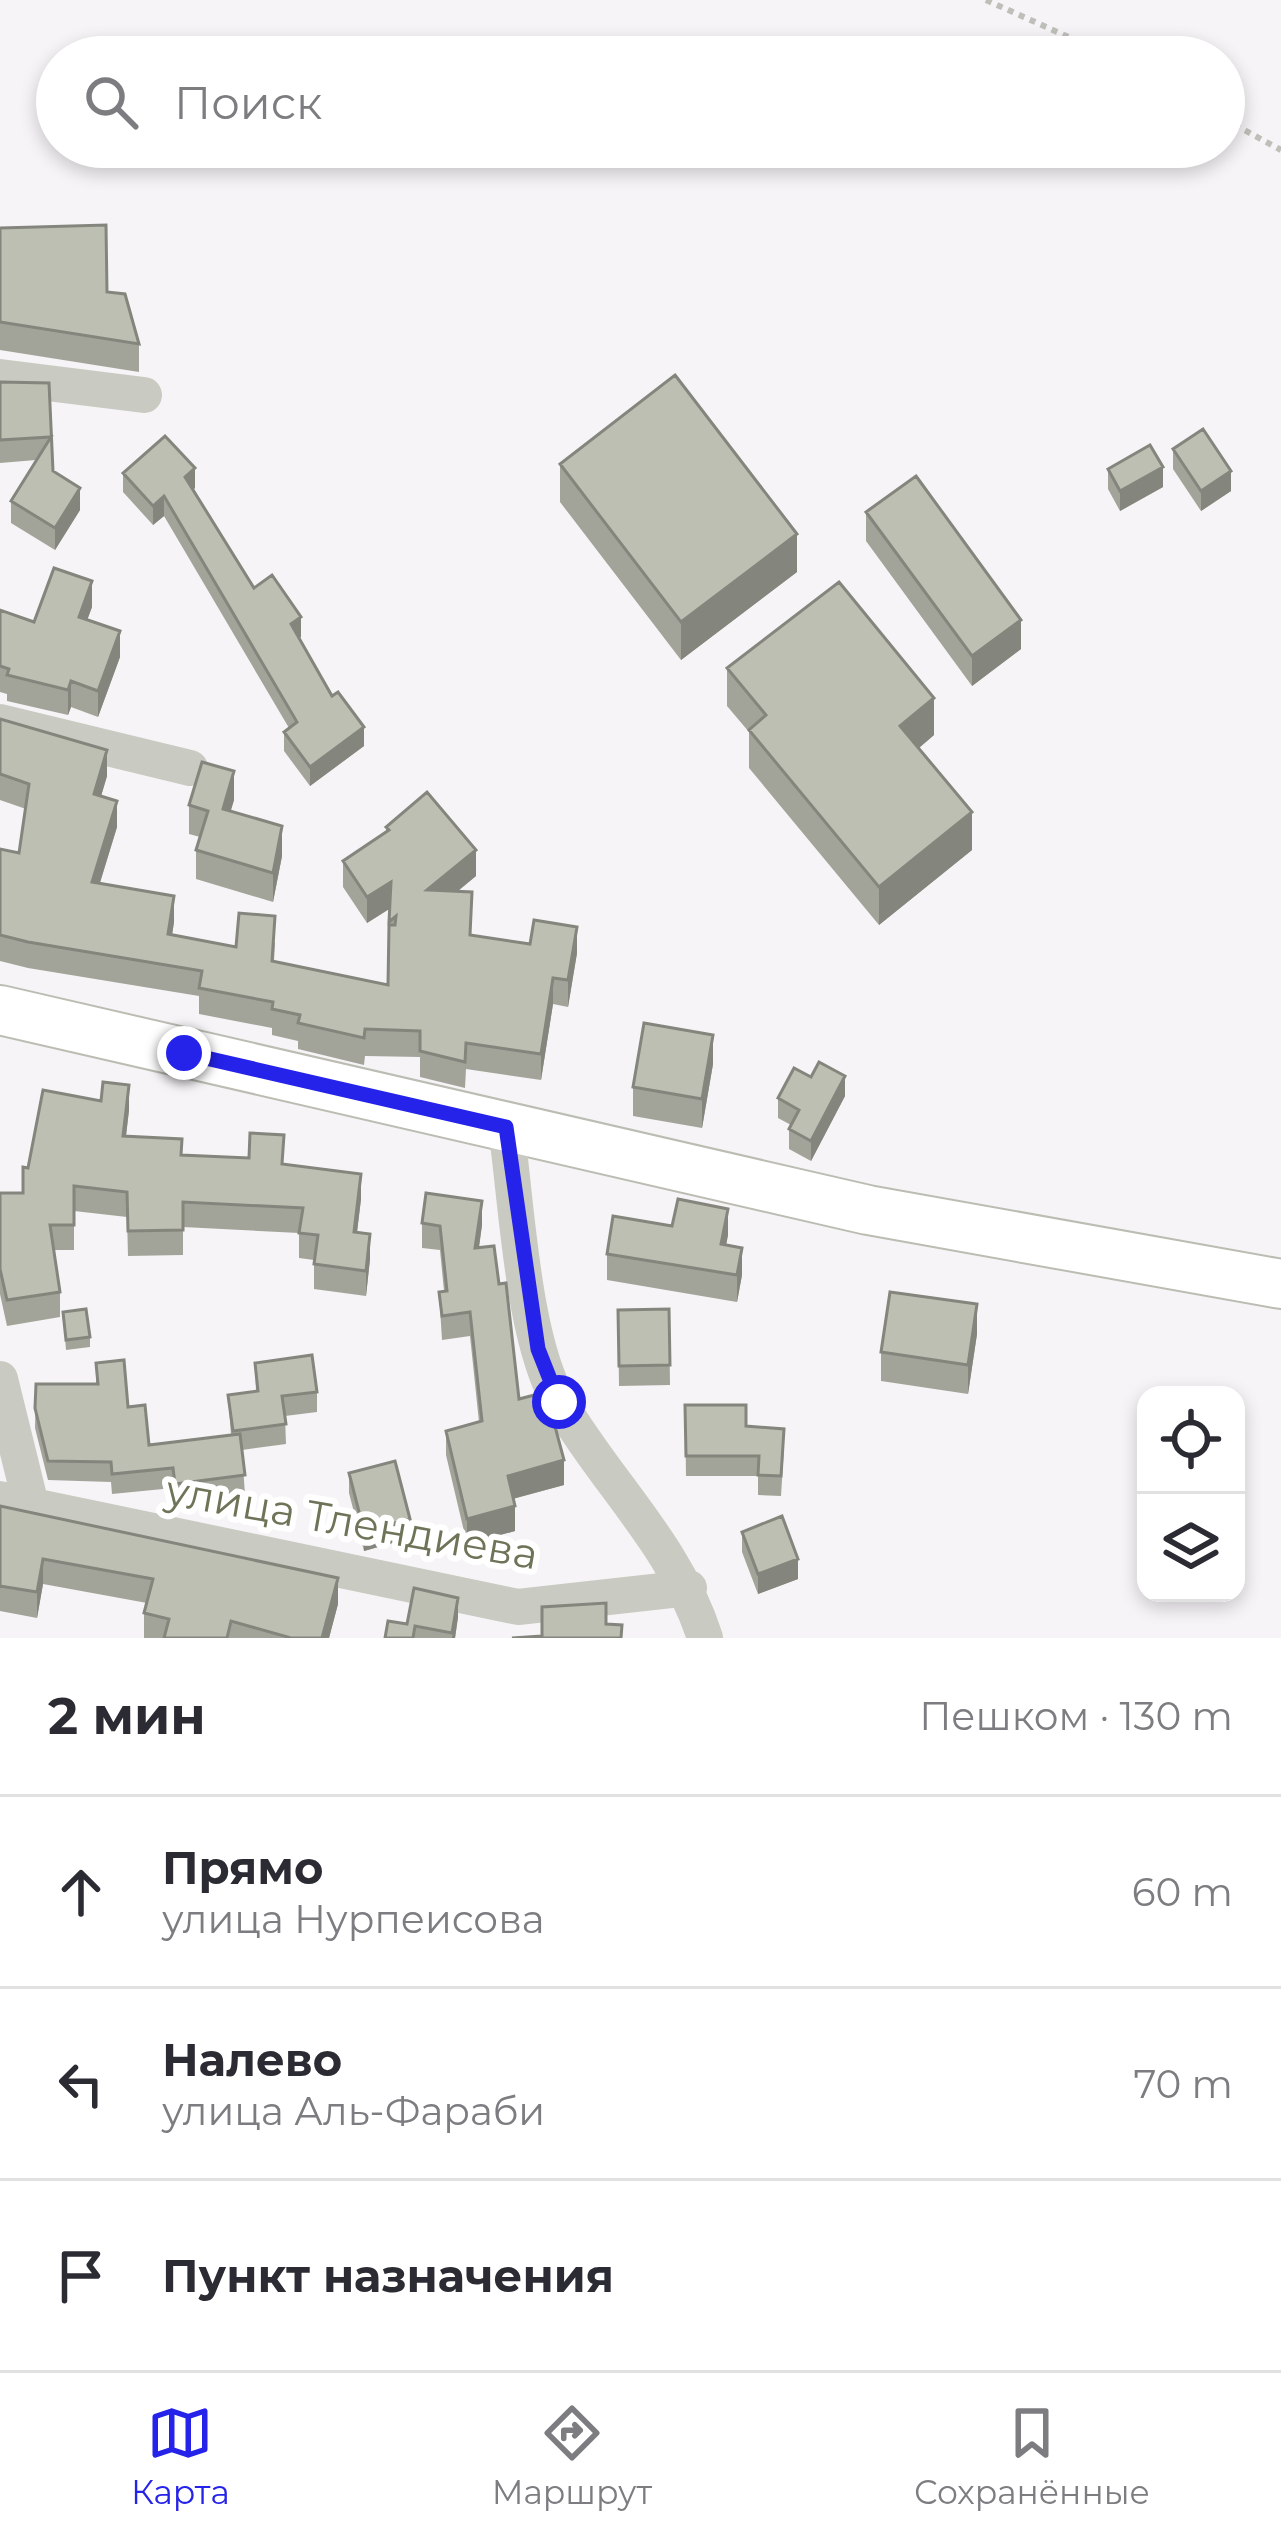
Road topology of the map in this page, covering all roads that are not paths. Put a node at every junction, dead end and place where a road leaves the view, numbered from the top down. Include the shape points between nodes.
1 (0, 377) edge
2 (143, 395) dead end
3 (0, 722) edge
4 (190, 768) dead end
5 (0, 1010) edge
6 (506, 1127) junction
7 (1281, 1284) edge
8 (0, 1379) edge
9 (16, 1502) edge
10 (689, 1588) junction
11 (705, 1638) edge

1 - 2 street
3 - 4 street
5 - 6 main road
6 - 7 main road via 868,1210
6 - 10 street via 538,1349 559,1402
8 - 9 street
9 - 10 street, улица Тлендиева via 518,1607
10 - 11 street

